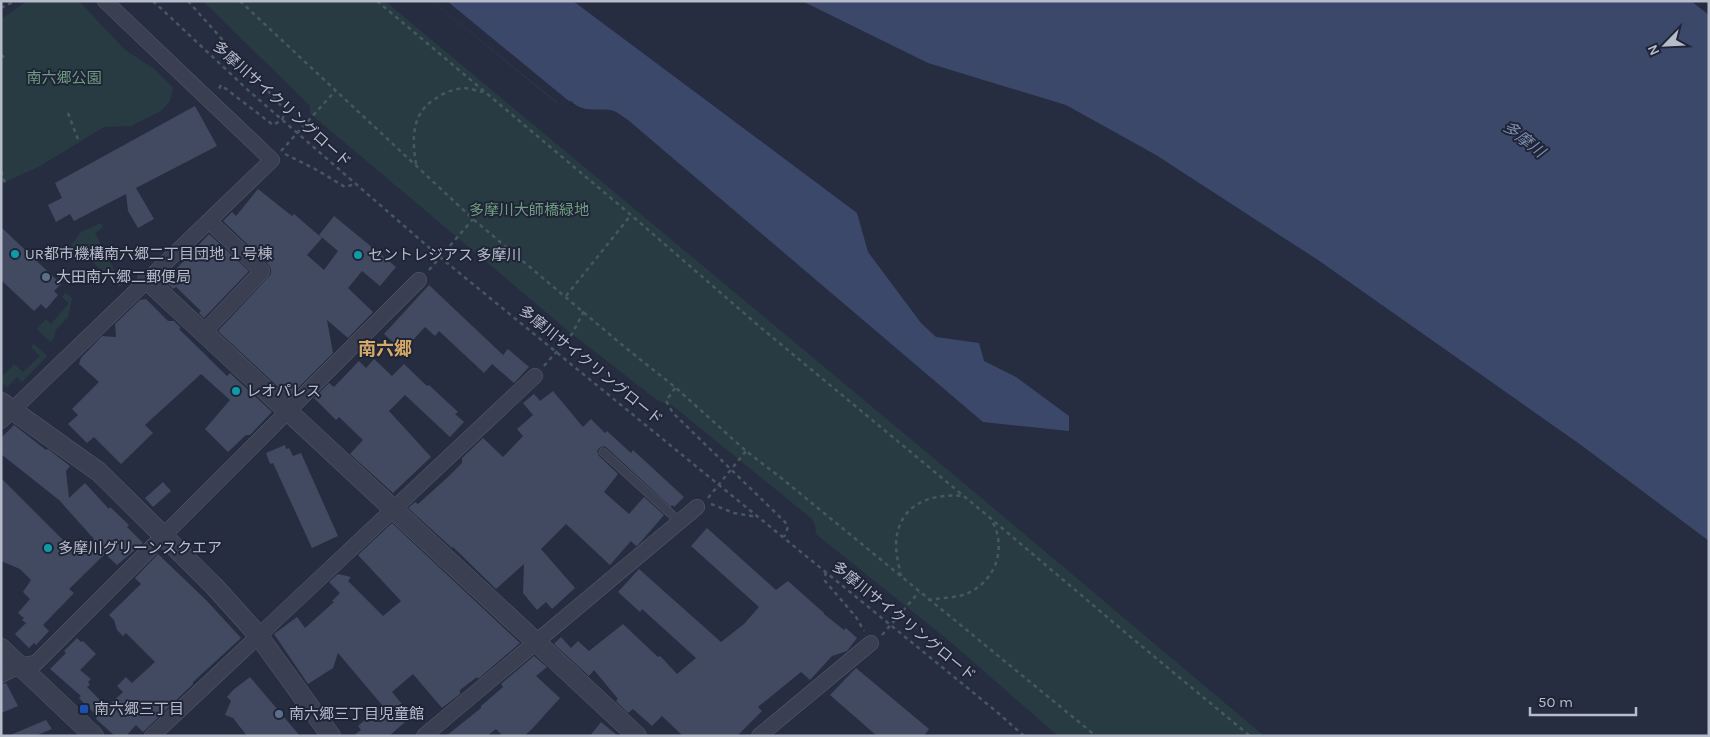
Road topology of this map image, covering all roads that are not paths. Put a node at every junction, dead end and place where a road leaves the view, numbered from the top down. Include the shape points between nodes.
1 (105, 1) edge
2 (209, 221) junction
3 (424, 275) road end
4 (147, 280) junction
5 (204, 332) junction
6 (539, 371) road end
7 (5, 411) edge
8 (290, 411) junction
9 (603, 452) dead end
10 (703, 503) road end
11 (394, 508) junction
12 (680, 522) junction
13 (163, 537) junction
14 (258, 635) junction
15 (536, 641) junction
16 (870, 643) road end
17 (1, 648) edge
18 (19, 666) junction
19 (1, 675) edge
20 (94, 736) edge
21 (152, 736) edge
22 (331, 736) edge
23 (424, 736) edge
24 (637, 736) edge
25 (759, 736) edge

1 - 2 street via 272,160
2 - 4 street
2 - 5 street via 262,270
3 - 8 street
4 - 5 street
4 - 7 street
5 - 8 street
6 - 11 street
7 - 13 street via 100,472
8 - 11 street
8 - 13 street
9 - 12 lane
10 - 12 street
11 - 14 street
11 - 15 street
12 - 15 street
13 - 14 street via 214,586
13 - 18 street via 36,663
14 - 21 street
14 - 22 street
15 - 23 street
15 - 24 street
16 - 25 street
17 - 18 street
18 - 19 street
18 - 20 street

